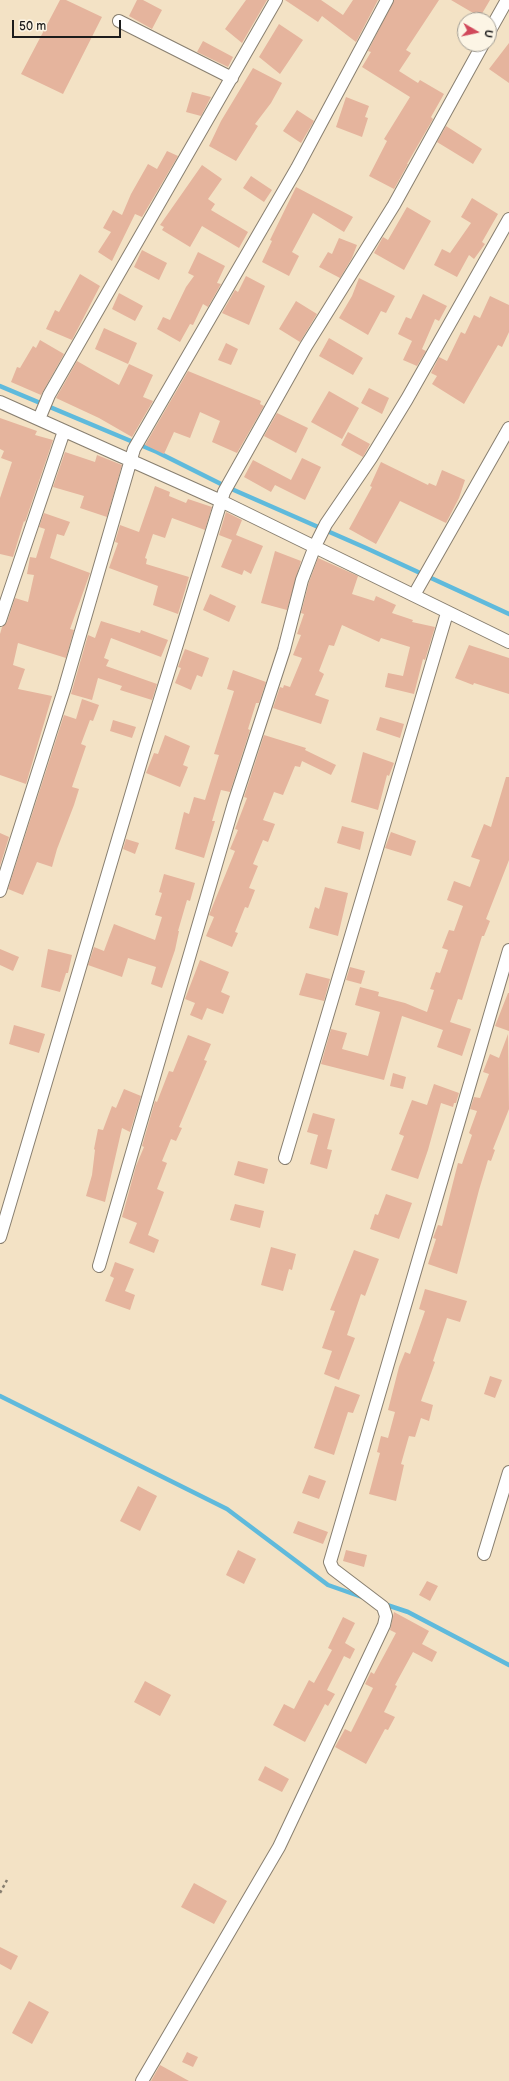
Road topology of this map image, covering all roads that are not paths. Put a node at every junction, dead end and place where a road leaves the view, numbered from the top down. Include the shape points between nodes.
1 (276, 0) edge
2 (387, 0) edge
3 (507, 0) edge
4 (497, 18) edge
5 (119, 21) dead end
6 (479, 52) edge
7 (232, 78) junction
8 (509, 219) edge
9 (0, 402) edge
10 (40, 415) junction
11 (509, 428) edge
12 (64, 431) junction
13 (132, 454) junction
14 (225, 492) junction
15 (317, 540) junction
16 (414, 595) junction
17 (447, 613) junction
18 (0, 620) edge
19 (509, 642) edge
20 (0, 891) edge
21 (509, 950) edge
22 (285, 1158) dead end
23 (0, 1237) edge
24 (99, 1266) dead end
25 (509, 1472) edge
26 (484, 1554) dead end
27 (142, 2081) edge

1 - 7 street
2 - 13 street via 297,168 140,436
3 - 4 street
5 - 7 street
6 - 14 street via 394,205 306,346
7 - 10 street via 49,395
8 - 15 street via 407,399
9 - 10 street
10 - 12 street
11 - 16 street
12 - 13 street
12 - 18 street
13 - 14 street
13 - 20 street via 64,690
14 - 15 street
14 - 23 street via 142,755
15 - 16 street
15 - 24 street via 302,580 284,650 234,803
16 - 17 street
17 - 19 street
17 - 22 street
21 - 27 street via 330,1562 333,1569 383,1607 386,1616 384,1625 279,1847
25 - 26 street

